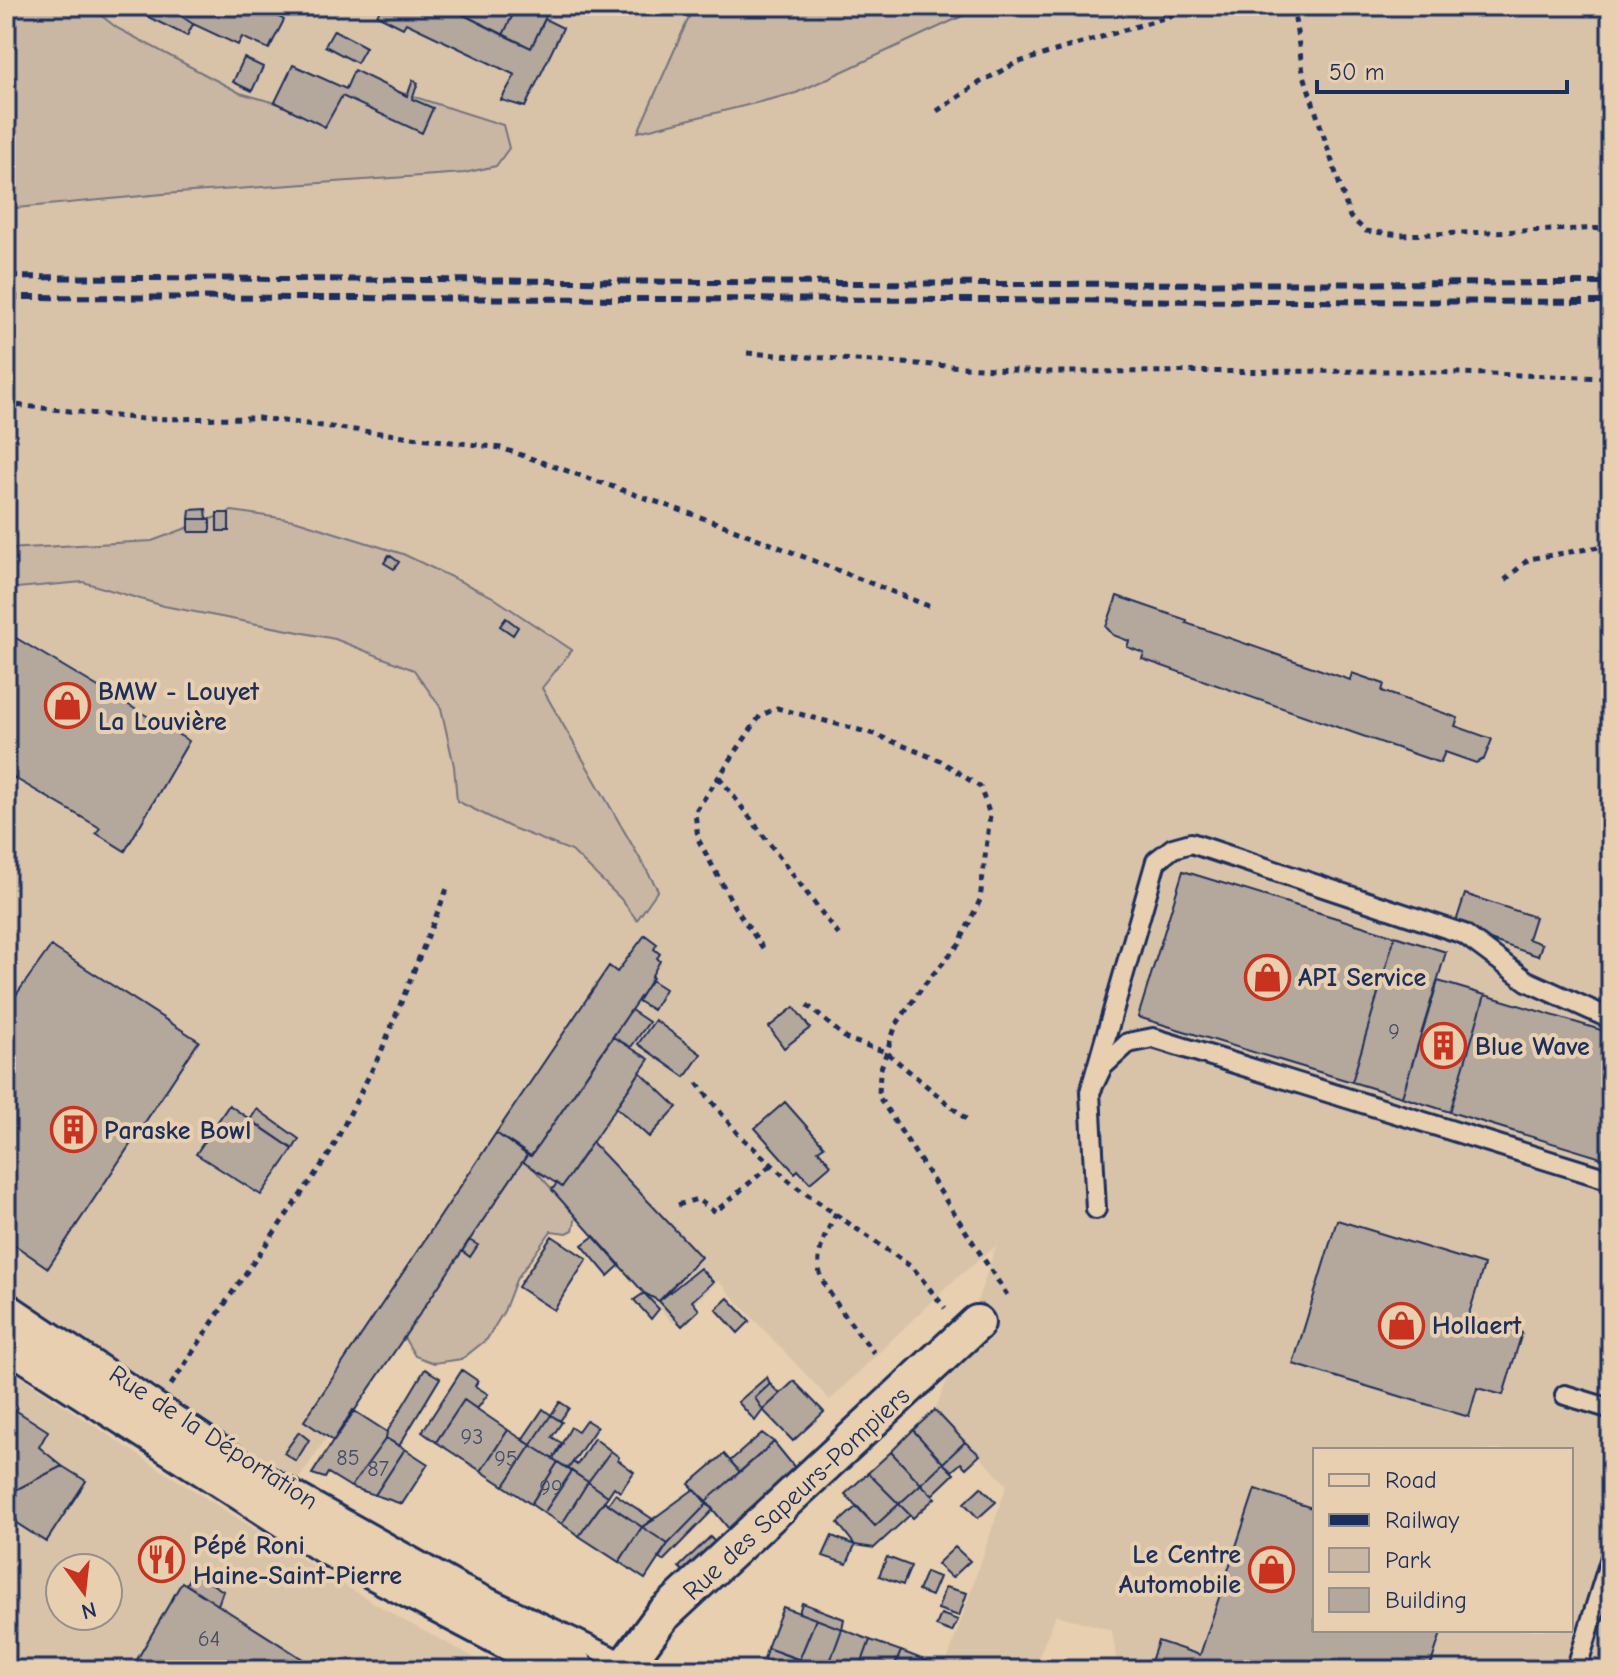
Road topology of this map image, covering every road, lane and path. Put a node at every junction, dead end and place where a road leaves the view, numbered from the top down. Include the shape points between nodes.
1 (1203, 6) edge
2 (1293, 6) edge
3 (937, 111) dead end
4 (1611, 228) edge
5 (747, 353) dead end
6 (1611, 378) edge
7 (6, 404) edge
8 (1611, 545) edge
9 (1505, 580) dead end
10 (931, 607) dead end
11 (719, 777) junction
12 (449, 884) dead end
13 (841, 938) dead end
14 (763, 948) dead end
15 (807, 1005) dead end
16 (1611, 1019) edge
17 (886, 1052) junction
18 (697, 1083) dead end
19 (1090, 1092) junction
20 (966, 1119) dead end
21 (772, 1164) junction
22 (1611, 1180) edge
23 (678, 1205) dead end
24 (1096, 1209) dead end
25 (836, 1213) junction
26 (1007, 1295) dead end
27 (6, 1301) edge
28 (972, 1329) joint
29 (6, 1336) edge
30 (874, 1353) dead end
31 (1565, 1395) dead end
32 (158, 1403) junction
33 (1611, 1409) edge
34 (1611, 1557) edge
35 (630, 1668) edge
36 (572, 1670) edge
37 (1576, 1670) edge

1 - 3 path via 1016,63
2 - 4 path via 1303,72 1319,123 1350,217 1366,231 1401,235
5 - 6 path via 1042,372 1398,371
7 - 10 path via 143,419 258,418 501,448 723,525
8 - 9 path via 1529,559
11 - 13 path
11 - 14 path via 695,812 698,839
11 - 17 path via 760,716 777,708 874,734 941,761 980,787 990,815 980,900 959,944 896,1025
12 - 32 path via 381,1052 330,1153
15 - 17 path via 847,1039
16 - 19 lane via 1527,981 1464,934 1191,843 1156,861
17 - 20 path
17 - 26 path via 879,1097
18 - 21 path via 737,1133
19 - 22 lane via 1102,1067 1128,1043 1153,1038
19 - 24 lane
21 - 23 path via 715,1212 697,1199
21 - 25 path
25 - 28 path via 913,1268
25 - 30 path via 820,1250 818,1270
27 - 32 lane, Rue de la Déportation
28 - 35 street, Rue des Sapeurs-Pompiers via 662,1616
29 - 36 main road, Rue de la Déportation via 326,1541
31 - 33 lane
32 - 35 lane, Rue de la Déportation via 259,1471 460,1584
34 - 37 lane

